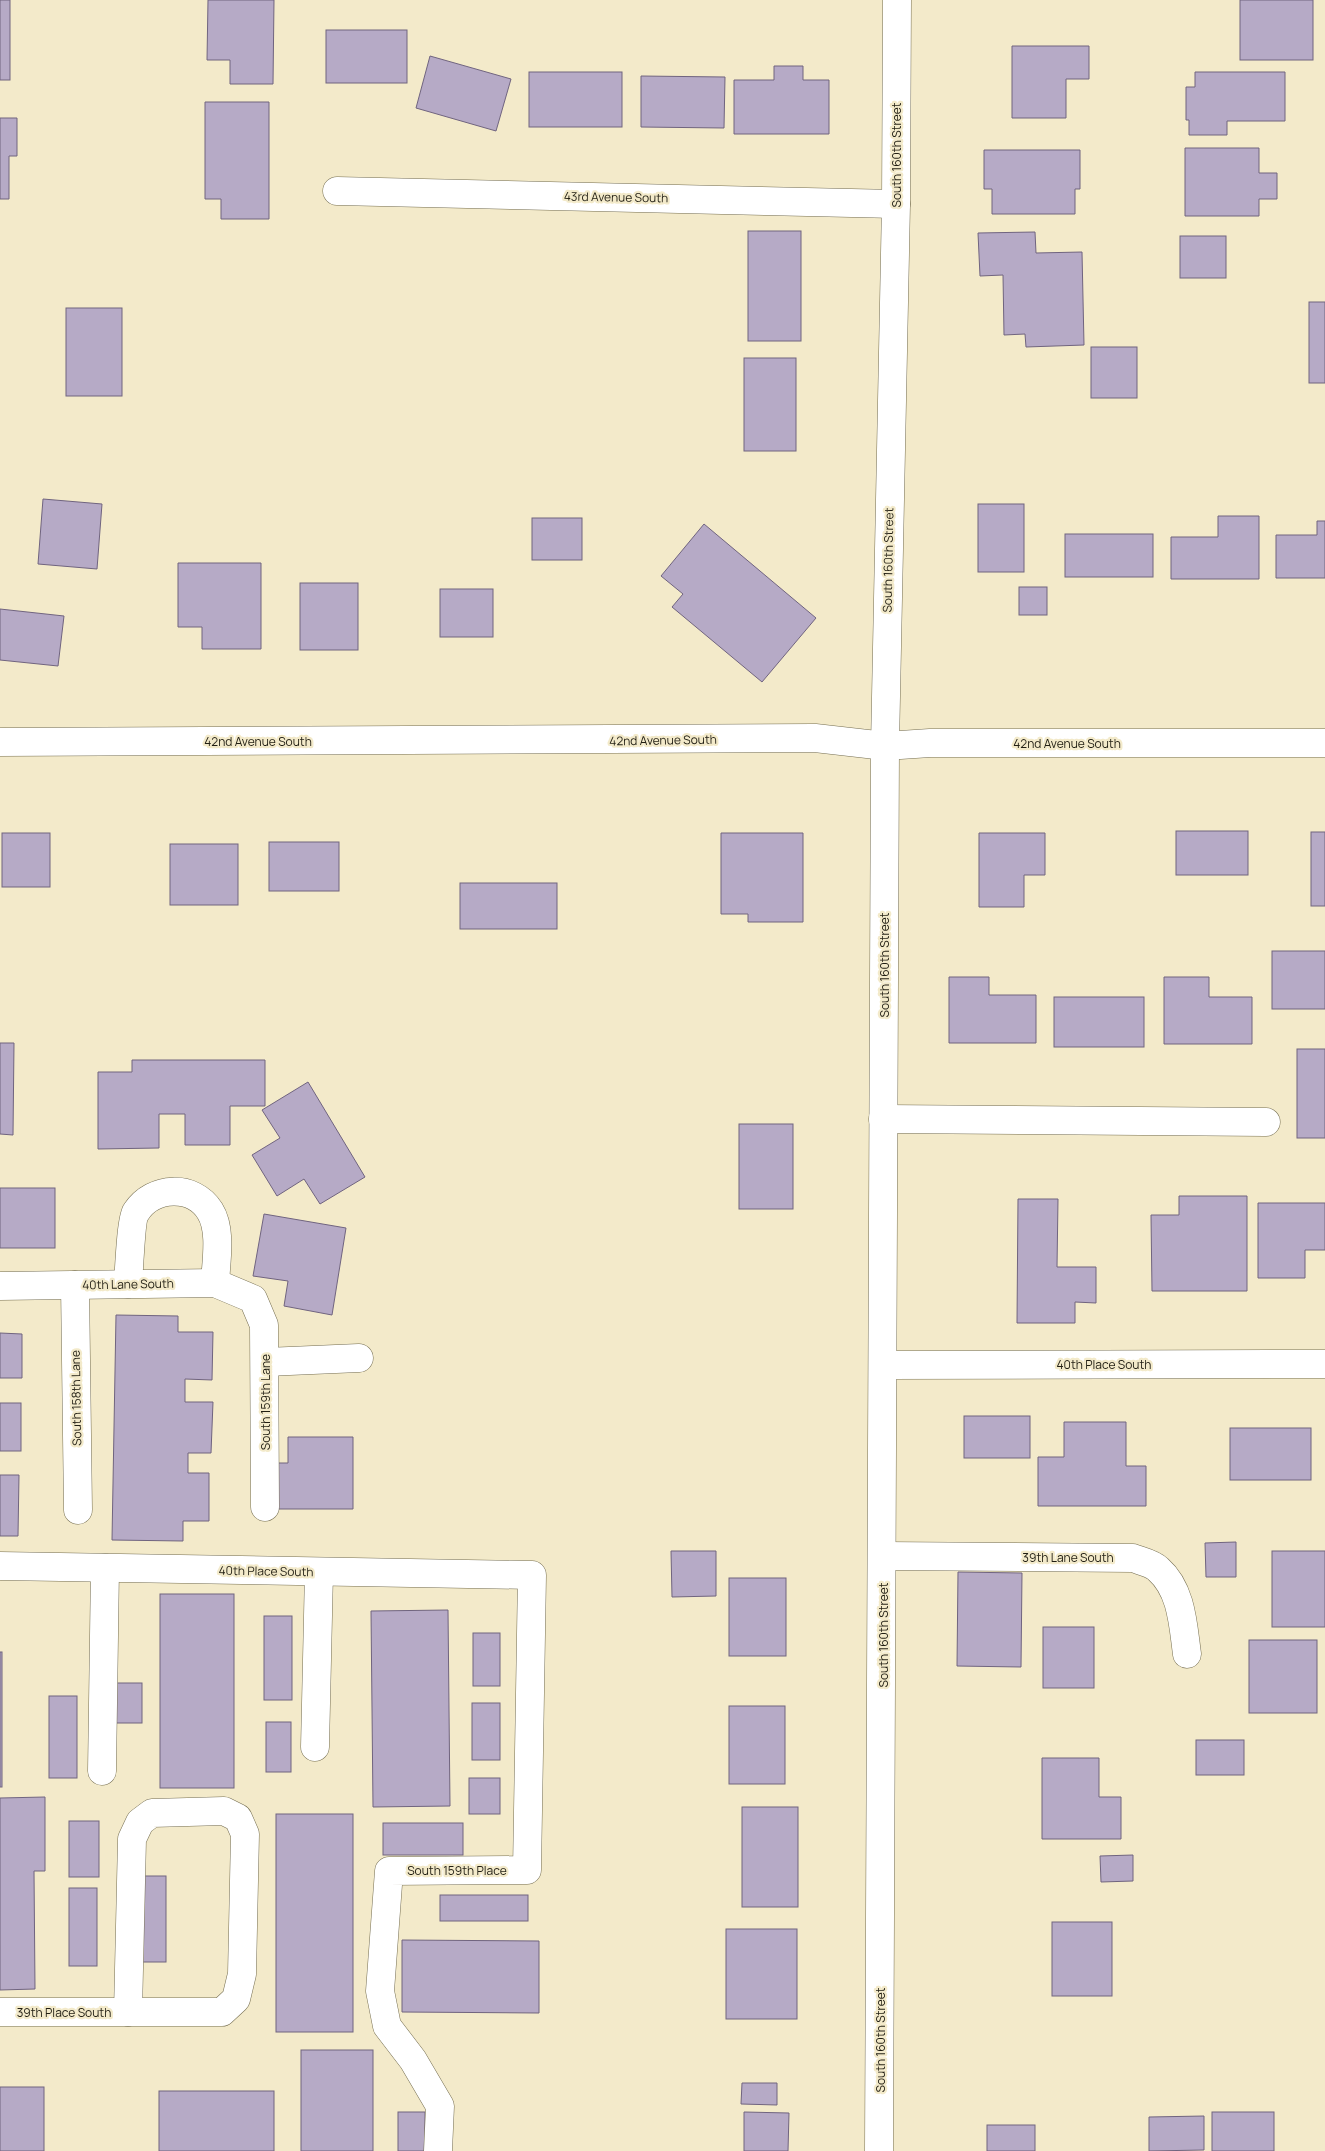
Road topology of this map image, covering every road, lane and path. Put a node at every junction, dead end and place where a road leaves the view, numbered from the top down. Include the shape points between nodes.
1 (897, 0) edge
2 (337, 191) dead end
3 (896, 204) junction
4 (0, 742) edge
5 (1325, 743) edge
6 (885, 746) junction
7 (883, 1119) junction
8 (1266, 1122) dead end
9 (216, 1283) junction
10 (128, 1284) junction
11 (75, 1285) junction
12 (0, 1286) edge
13 (253, 1299) joint
14 (359, 1358) dead end
15 (266, 1362) junction
16 (1325, 1364) edge
17 (883, 1365) junction
18 (265, 1507) dead end
19 (78, 1510) dead end
20 (883, 1556) junction
21 (0, 1566) edge
22 (105, 1568) junction
23 (319, 1572) junction
24 (532, 1575) joint
25 (1186, 1654) dead end
26 (315, 1747) dead end
27 (102, 1771) dead end
28 (0, 2012) edge
29 (128, 2012) junction
30 (438, 2151) edge
31 (879, 2151) edge

1 - 3 street, South 160th Street
2 - 3 street, 43rd Avenue South
3 - 6 street, South 160th Street
4 - 6 street, 42nd Avenue South via 815,738
5 - 6 street, 42nd Avenue South via 930,743
6 - 7 street, South 160th Street
7 - 8 street
7 - 17 street, South 160th Street
9 - 10 street, 40th Lane South
9 - 10 street via 217,1233 210,1211 194,1196 172,1190 150,1197 135,1213
9 - 13 street, 40th Lane South
10 - 11 street, 40th Lane South
11 - 12 street, 40th Lane South
11 - 19 street, South 158th Lane
13 - 15 street, South 159th Lane via 264,1325
14 - 15 street
15 - 18 street, South 159th Lane
16 - 17 street, 40th Place South
17 - 20 street, South 160th Street
20 - 25 street, 39th Lane South via 1133,1558 1157,1568 1172,1587 1182,1616
20 - 31 street, South 160th Street
21 - 22 street, 40th Place South
22 - 23 street, 40th Place South
22 - 27 street
23 - 24 street, 40th Place South
23 - 26 street
24 - 30 street, South 159th Place via 527,1870 389,1871 380,1991 388,2026 440,2106
28 - 29 street, 39th Place South
29 - 29 street, 39th Place South via 222,2012 236,1999 242,1974 245,1834 238,1818 224,1811 152,1813 140,1822 132,1839

